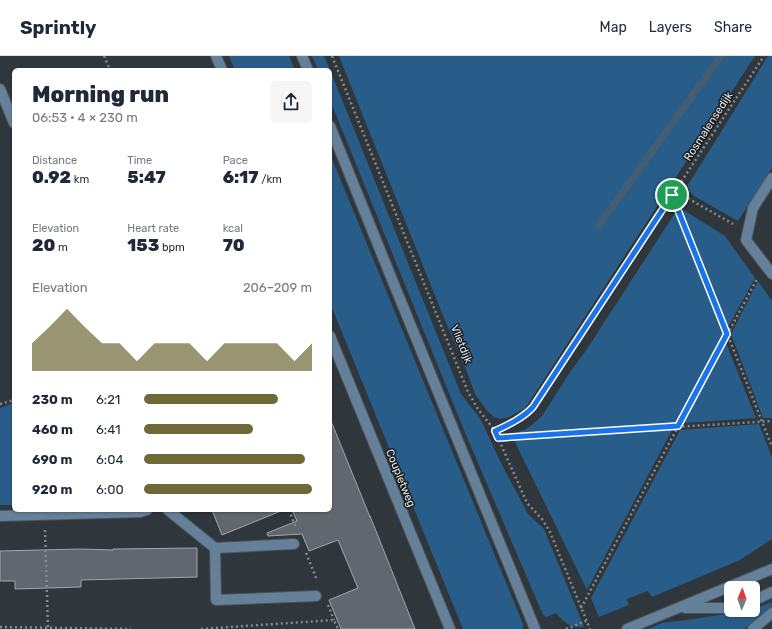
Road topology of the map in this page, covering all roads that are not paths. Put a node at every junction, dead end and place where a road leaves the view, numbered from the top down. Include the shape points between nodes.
1 (216, 56) edge
2 (302, 56) edge
3 (221, 68) edge
4 (307, 68) edge
5 (0, 89) edge
6 (12, 118) edge
7 (332, 131) edge
8 (772, 178) edge
9 (772, 274) edge
10 (332, 341) edge
11 (140, 512) edge
12 (170, 512) edge
13 (0, 516) edge
14 (294, 544) dead end
15 (215, 548) junction
16 (772, 569) edge
17 (772, 592) edge
18 (320, 597) road end
19 (760, 598) edge
20 (679, 608) junction
21 (724, 608) edge
22 (772, 613) edge
23 (450, 629) edge
24 (535, 629) edge
25 (627, 629) edge
26 (753, 629) edge

1 - 3 street
2 - 4 street
5 - 6 street
7 - 24 street
8 - 9 street via 753,208 746,240
10 - 23 street, Coupletweg
11 - 13 street
12 - 15 street
14 - 15 street
15 - 18 street via 216,600
16 - 20 street
17 - 19 street
20 - 21 street
20 - 25 street
22 - 26 street

